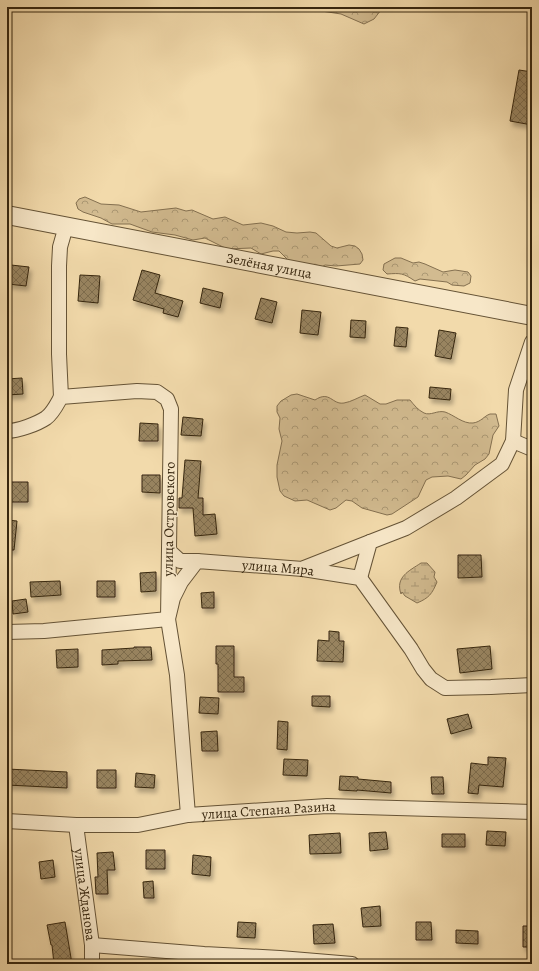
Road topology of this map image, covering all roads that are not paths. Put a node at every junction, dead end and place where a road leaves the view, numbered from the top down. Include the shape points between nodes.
1 (7, 215) edge
2 (66, 226) junction
3 (532, 316) edge
4 (532, 342) edge
5 (61, 397) junction
6 (7, 431) edge
7 (512, 441) junction
8 (532, 449) edge
9 (370, 542) junction
10 (169, 551) junction
11 (197, 561) junction
12 (303, 569) junction
13 (360, 578) junction
14 (168, 619) junction
15 (7, 632) edge
16 (532, 685) edge
17 (532, 812) edge
18 (188, 816) junction
19 (7, 821) edge
20 (76, 825) junction
21 (92, 945) junction
22 (92, 964) edge
23 (352, 964) edge

1 - 2 street, Зелёная улица
2 - 3 street, Зелёная улица
2 - 5 street via 60,247 59,266
4 - 7 street via 516,390
5 - 6 street via 47,418 27,427
5 - 10 street, улица Островского via 137,391 157,392 167,399 171,409
7 - 8 street
7 - 9 street via 502,464 456,498 406,528
9 - 12 street
9 - 13 street
10 - 11 street, улица Мира via 180,561
10 - 14 street, улица Островского
11 - 12 street, улица Мира
11 - 14 street via 181,582
12 - 13 street, улица Мира
13 - 16 street via 423,669 431,679 445,688
14 - 15 street via 44,632
14 - 18 street, улица Островского via 177,674
17 - 18 street, улица Степана Разина via 327,806
18 - 20 street, улица Степана Разина via 138,825
19 - 20 street, улица Степана Разина
20 - 21 street, улица Жданова
21 - 22 street, улица Жданова
21 - 23 street

